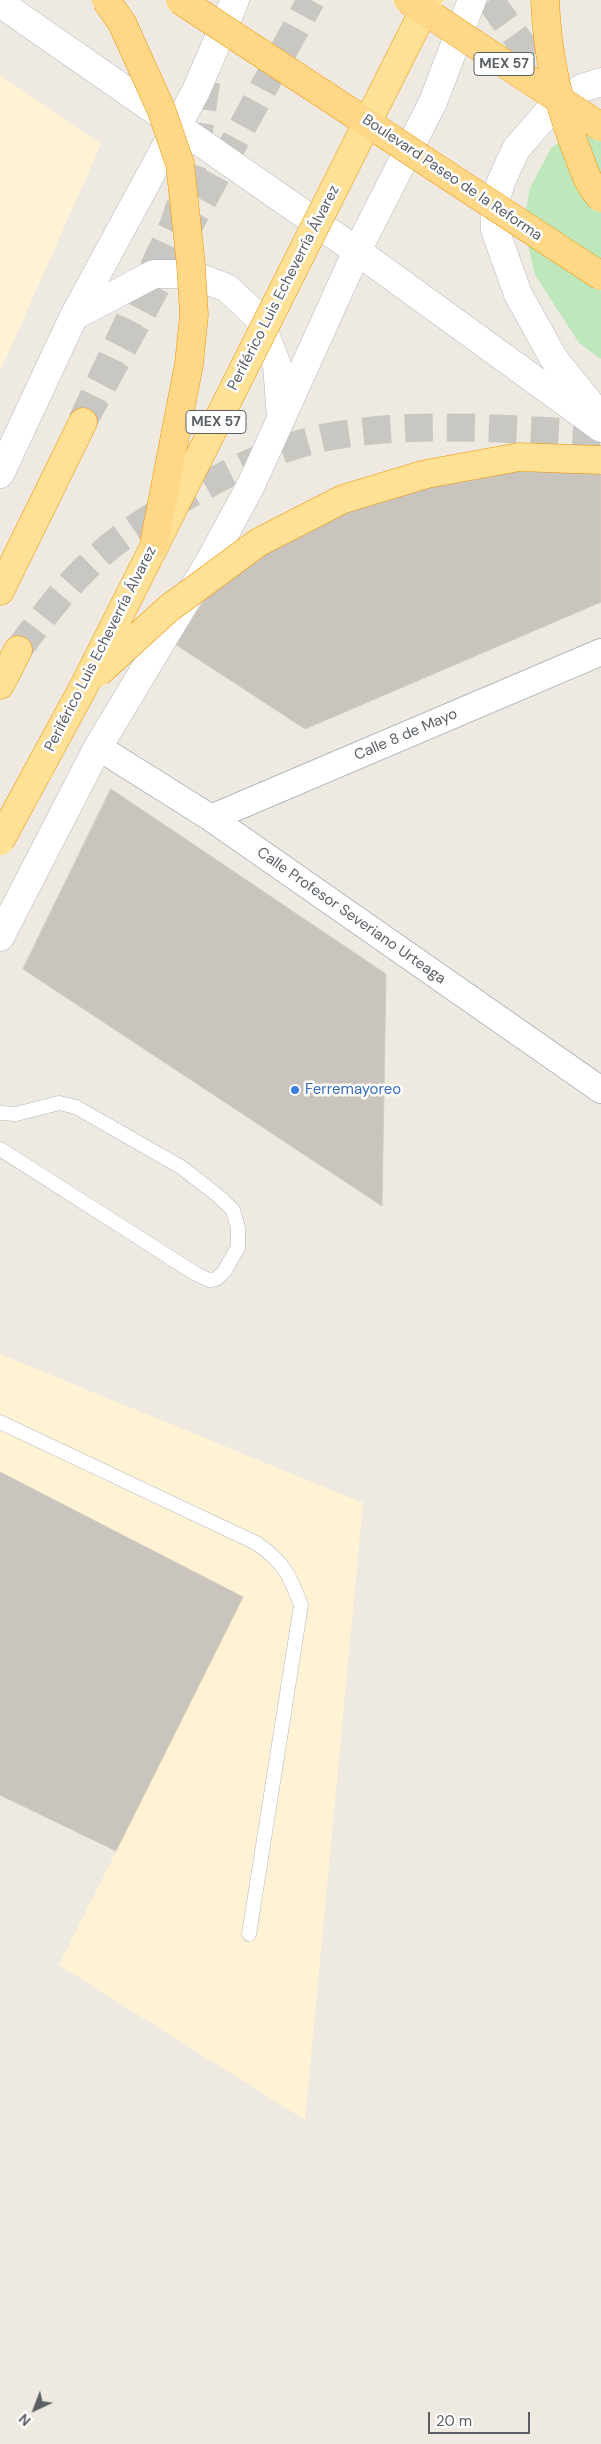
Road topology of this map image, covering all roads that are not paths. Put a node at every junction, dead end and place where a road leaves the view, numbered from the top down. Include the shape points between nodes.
1 (106, 0) edge
2 (180, 0) edge
3 (235, 0) edge
4 (408, 0) edge
5 (429, 0) edge
6 (472, 0) edge
7 (545, 0) edge
8 (0, 3) edge
9 (601, 82) edge
10 (178, 124) junction
11 (601, 127) edge
12 (601, 198) edge
13 (357, 251) junction
14 (601, 276) edge
15 (74, 316) junction
16 (601, 418) edge
17 (281, 422) junction
18 (82, 423) tunnel mouth
19 (601, 428) edge
20 (4, 457) edge
21 (601, 460) edge
22 (154, 544) junction
23 (0, 591) edge
24 (18, 650) tunnel mouth
25 (601, 652) edge
26 (0, 685) edge
27 (83, 688) junction
28 (98, 747) junction
29 (210, 818) junction
30 (0, 841) edge
31 (0, 937) edge
32 (601, 1090) edge
33 (0, 1113) edge
34 (0, 1149) edge
35 (0, 1422) edge
36 (248, 1934) dead end

1 - 22 highway, bridge via 122,23 161,109 180,164 191,265 194,314 189,364
2 - 14 highway, Boulevard Paseo de la Reforma, bridge
3 - 10 street via 196,91
4 - 11 highway, MEX 57, bridge
5 - 22 highway, Periférico Luis Echeverría Álvarez / MEX 57, bridge
6 - 13 street via 433,102
7 - 12 highway, bridge via 546,34 565,122 591,188
8 - 10 street
9 - 16 street via 582,88 544,116 516,149 494,206 495,230 518,294 554,359
10 - 13 street
10 - 15 street
13 - 17 street
13 - 19 street
15 - 17 street via 154,274 191,274 228,288 258,317 277,365
15 - 20 street
17 - 28 street via 210,559
18 - 23 highway
21 - 27 highway, bridge via 520,457 426,474 343,499 258,542 168,609
22 - 27 highway, Periférico Luis Echeverría Álvarez / MEX 57, bridge
24 - 26 highway
25 - 29 street, Calle 8 de Mayo
27 - 30 highway, Periférico Luis Echeverría Álvarez / MEX 57, bridge
28 - 29 street, Calle Profesor Severiano Urteaga
28 - 31 street
29 - 32 street, Calle Profesor Severiano Urteaga
33 - 34 lane via 16,1114 59,1103 76,1107 181,1167 216,1194 232,1210 238,1228 238,1247 224,1272 209,1280
35 - 36 lane via 256,1543 276,1557 292,1581 302,1605

